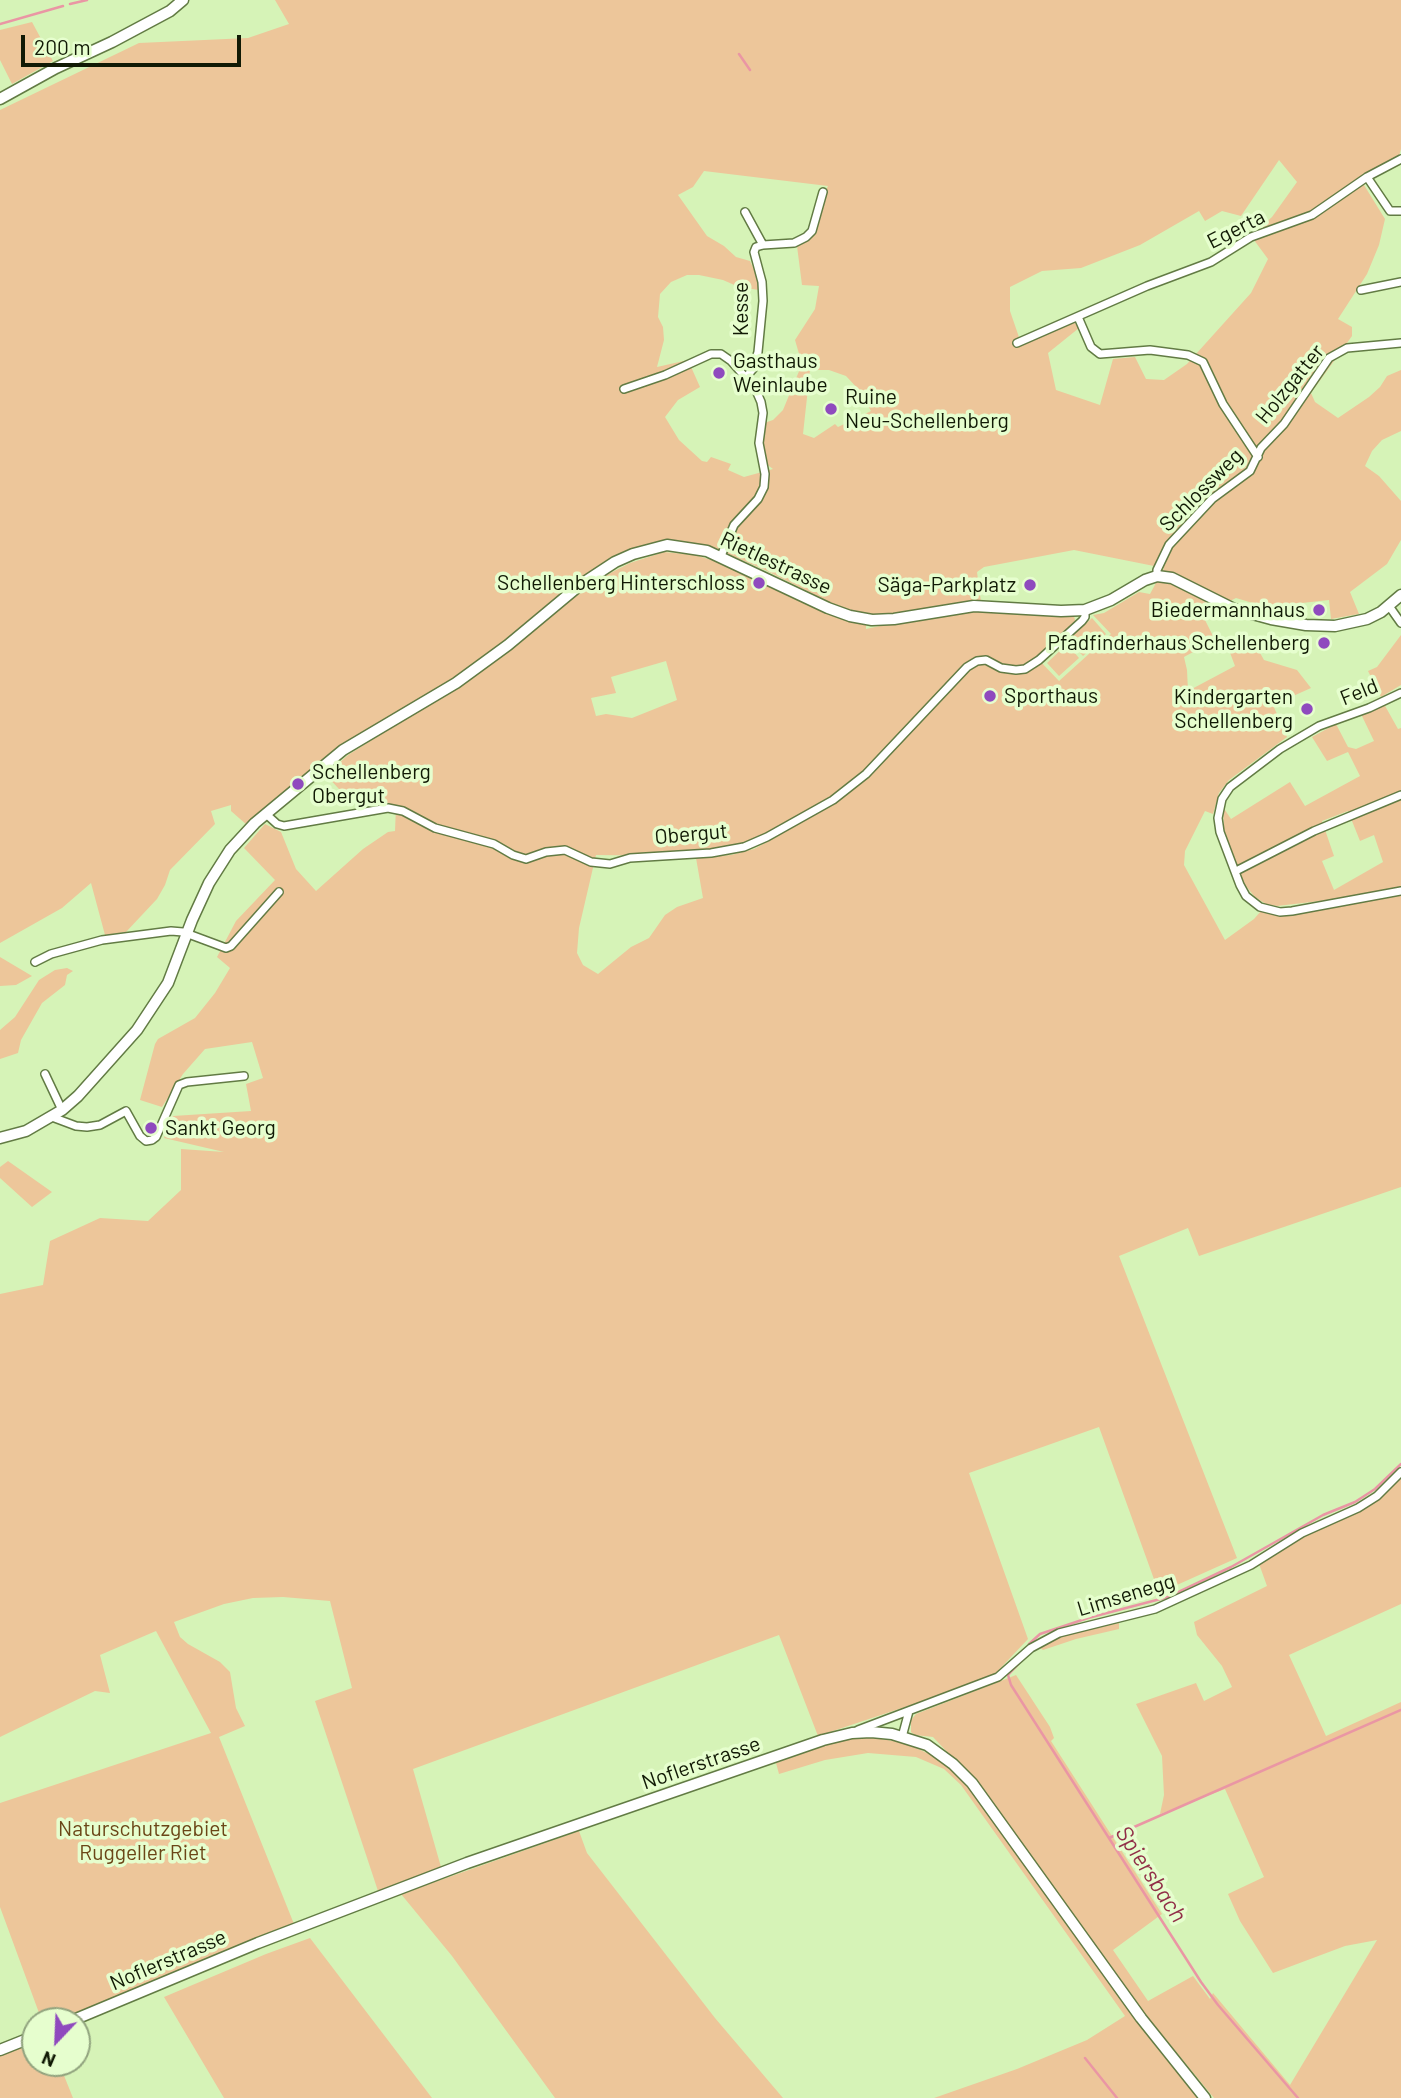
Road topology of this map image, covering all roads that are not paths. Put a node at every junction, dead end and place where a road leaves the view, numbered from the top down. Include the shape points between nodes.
1 (183, 0) edge
2 (0, 99) edge
3 (1401, 159) edge
4 (1367, 177) junction
5 (823, 191) dead end
6 (1401, 211) edge
7 (746, 212) dead end
8 (764, 244) junction
9 (1401, 282) edge
10 (1361, 290) dead end
11 (1078, 317) junction
12 (1017, 343) dead end
13 (1401, 343) edge
14 (746, 377) junction
15 (624, 389) dead end
16 (1258, 457) junction
17 (721, 556) junction
18 (1157, 576) junction
19 (1401, 595) edge
20 (1389, 606) junction
21 (1085, 610) junction
22 (1401, 624) edge
23 (1401, 693) edge
24 (1401, 795) edge
25 (266, 814) junction
26 (1236, 871) junction
27 (1401, 891) edge
28 (279, 892) dead end
29 (187, 934) junction
30 (35, 962) dead end
31 (46, 1074) dead end
32 (244, 1076) dead end
33 (62, 1110) junction
34 (52, 1117) junction
35 (0, 1138) edge
36 (1401, 1472) edge
37 (909, 1711) junction
38 (852, 1733) junction
39 (902, 1737) junction
40 (91, 2013) edge
41 (21, 2041) edge
42 (0, 2050) edge
43 (1205, 2098) edge

1 - 2 street
3 - 4 street, Egerta
4 - 6 street via 1391,211
4 - 11 street, Egerta via 1312,215 1251,237 1211,262
5 - 8 street via 812,231 806,237 794,243
7 - 8 street
8 - 14 street, Kesse via 754,252 764,289 758,352
9 - 10 street
11 - 12 street
11 - 16 street, Schlossweg via 1091,347 1100,354 1150,350 1188,355 1203,362 1223,404
13 - 16 street, Holzgatter via 1335,352
14 - 15 street via 722,354 711,354
14 - 17 street via 763,413 759,443 764,487 734,525
16 - 18 street, Schlossweg via 1250,471 1212,499 1169,545
17 - 21 street, Rietlestrasse via 807,599 872,620 974,606
17 - 25 street, Rietlestrasse via 667,545 615,562 491,658 343,750
18 - 20 street via 1172,578 1234,609 1306,625 1348,624
18 - 21 street, Rietlestrasse
19 - 20 street
20 - 22 street
21 - 25 street, Obergut via 1082,621 1025,669 1001,668 986,660 967,667 866,774 834,800 744,846 610,863 591,862 565,850 526,859 388,808 284,826
23 - 26 street, Feld via 1310,731 1230,787 1222,799 1220,832
24 - 26 street via 1314,831
25 - 29 street, Rietlestrasse via 222,861
26 - 27 street, Feld via 1246,896 1270,910 1292,911
28 - 29 street via 231,946
29 - 30 street via 171,931 102,940
29 - 33 street, Rietlestrasse via 154,1007 115,1057
31 - 33 street
32 - 34 street via 179,1085 152,1140 140,1136 126,1111 87,1127
33 - 34 street, Rietlestrasse
34 - 35 street, Rietlestrasse
36 - 37 street, Limsenegg via 1358,1508 1302,1533 1251,1565 1154,1609 1059,1633 1031,1648 998,1677
37 - 38 street, Limsenegg
37 - 39 street
38 - 39 street, Noflerstrasse
38 - 40 street, Noflerstrasse via 396,1889
39 - 43 street, Noflerstrasse via 927,1745 972,1783 1141,2018
41 - 42 street

